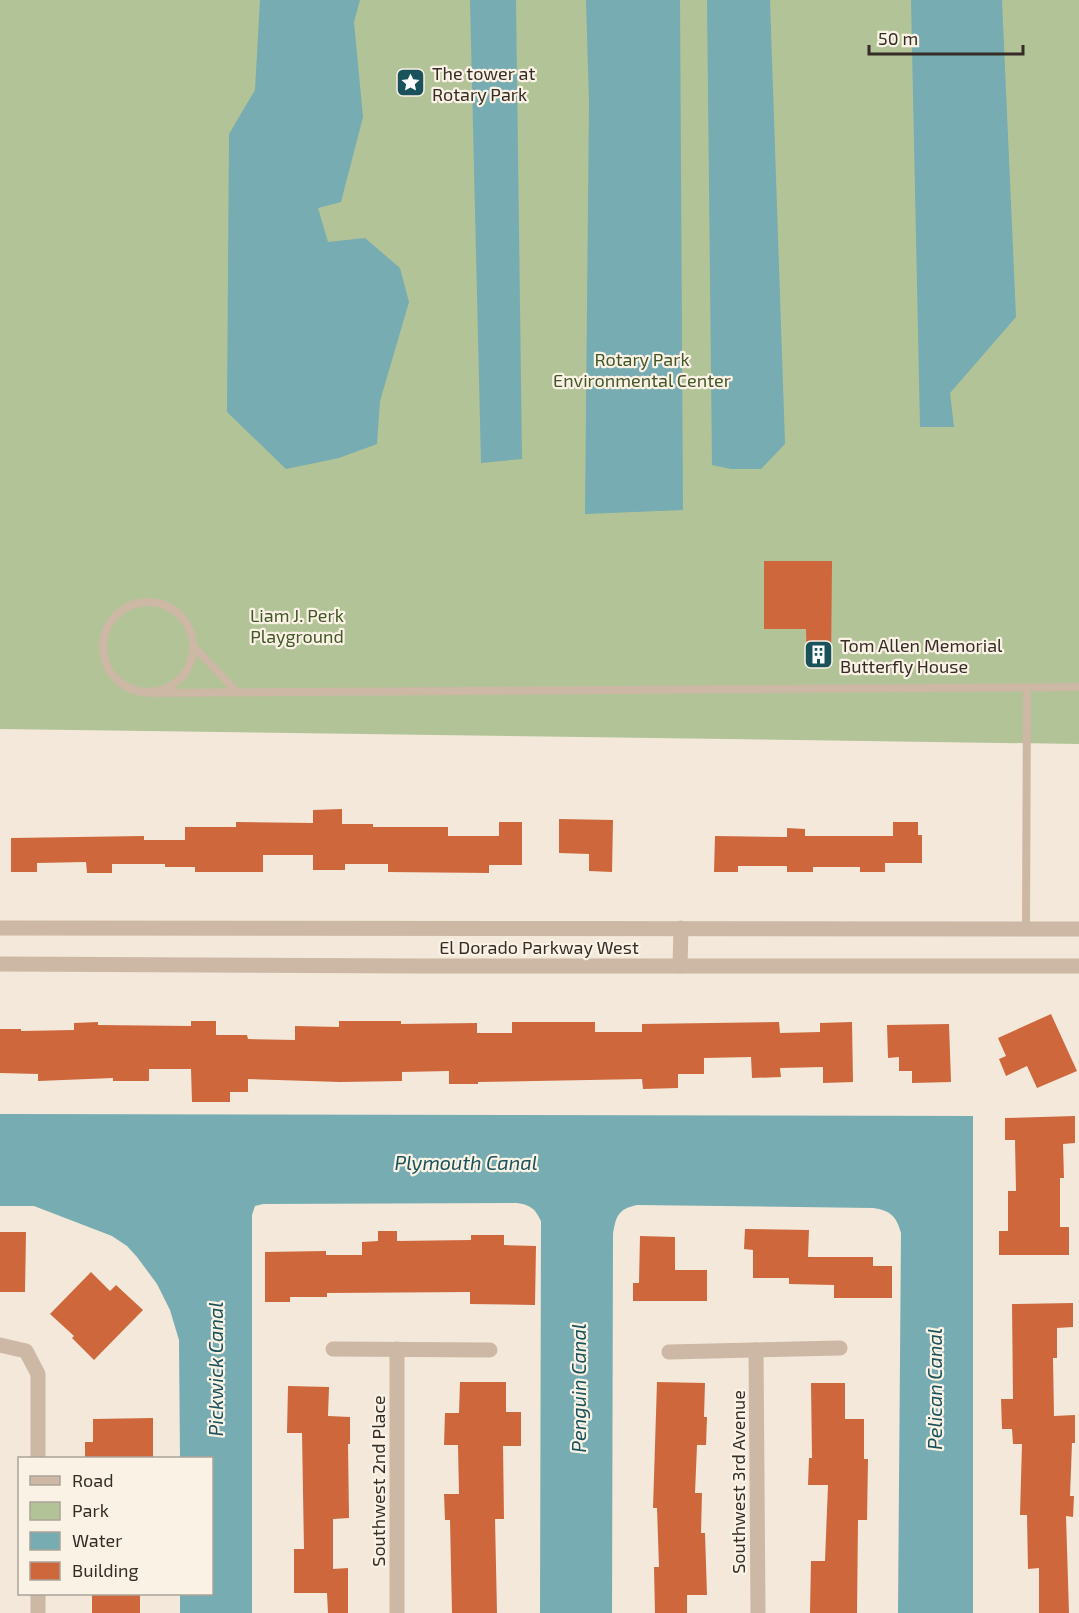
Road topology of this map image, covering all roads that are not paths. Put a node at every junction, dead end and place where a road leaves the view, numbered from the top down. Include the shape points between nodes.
1 (194, 647) junction
2 (1079, 687) edge
3 (1027, 688) junction
4 (237, 692) junction
5 (149, 693) junction
6 (0, 928) edge
7 (681, 928) junction
8 (1026, 929) junction
9 (1079, 929) edge
10 (0, 964) edge
11 (680, 966) junction
12 (1079, 966) edge
13 (0, 1345) edge
14 (840, 1348) dead end
15 (333, 1349) dead end
16 (398, 1349) junction
17 (490, 1350) dead end
18 (756, 1350) junction
19 (669, 1352) dead end
20 (38, 1457) edge
21 (38, 1595) edge
22 (38, 1613) edge
23 (398, 1613) edge
24 (758, 1613) edge

1 - 4 lane
1 - 5 lane via 186,674 176,684
1 - 5 lane via 185,620 162,604 132,605 118,613 103,640 109,671 133,690
2 - 3 lane
3 - 4 lane
3 - 8 lane
4 - 5 lane
6 - 7 street, El Dorado Parkway West
7 - 8 street, El Dorado Parkway West
7 - 11 street
8 - 9 street, El Dorado Parkway West
10 - 11 street, El Dorado Parkway West
11 - 12 street, El Dorado Parkway West
13 - 20 street via 26,1351 38,1374
14 - 18 street
15 - 16 street
16 - 17 street
16 - 23 street, Southwest 2nd Place
18 - 19 street
18 - 24 street, Southwest 3rd Avenue
21 - 22 street

